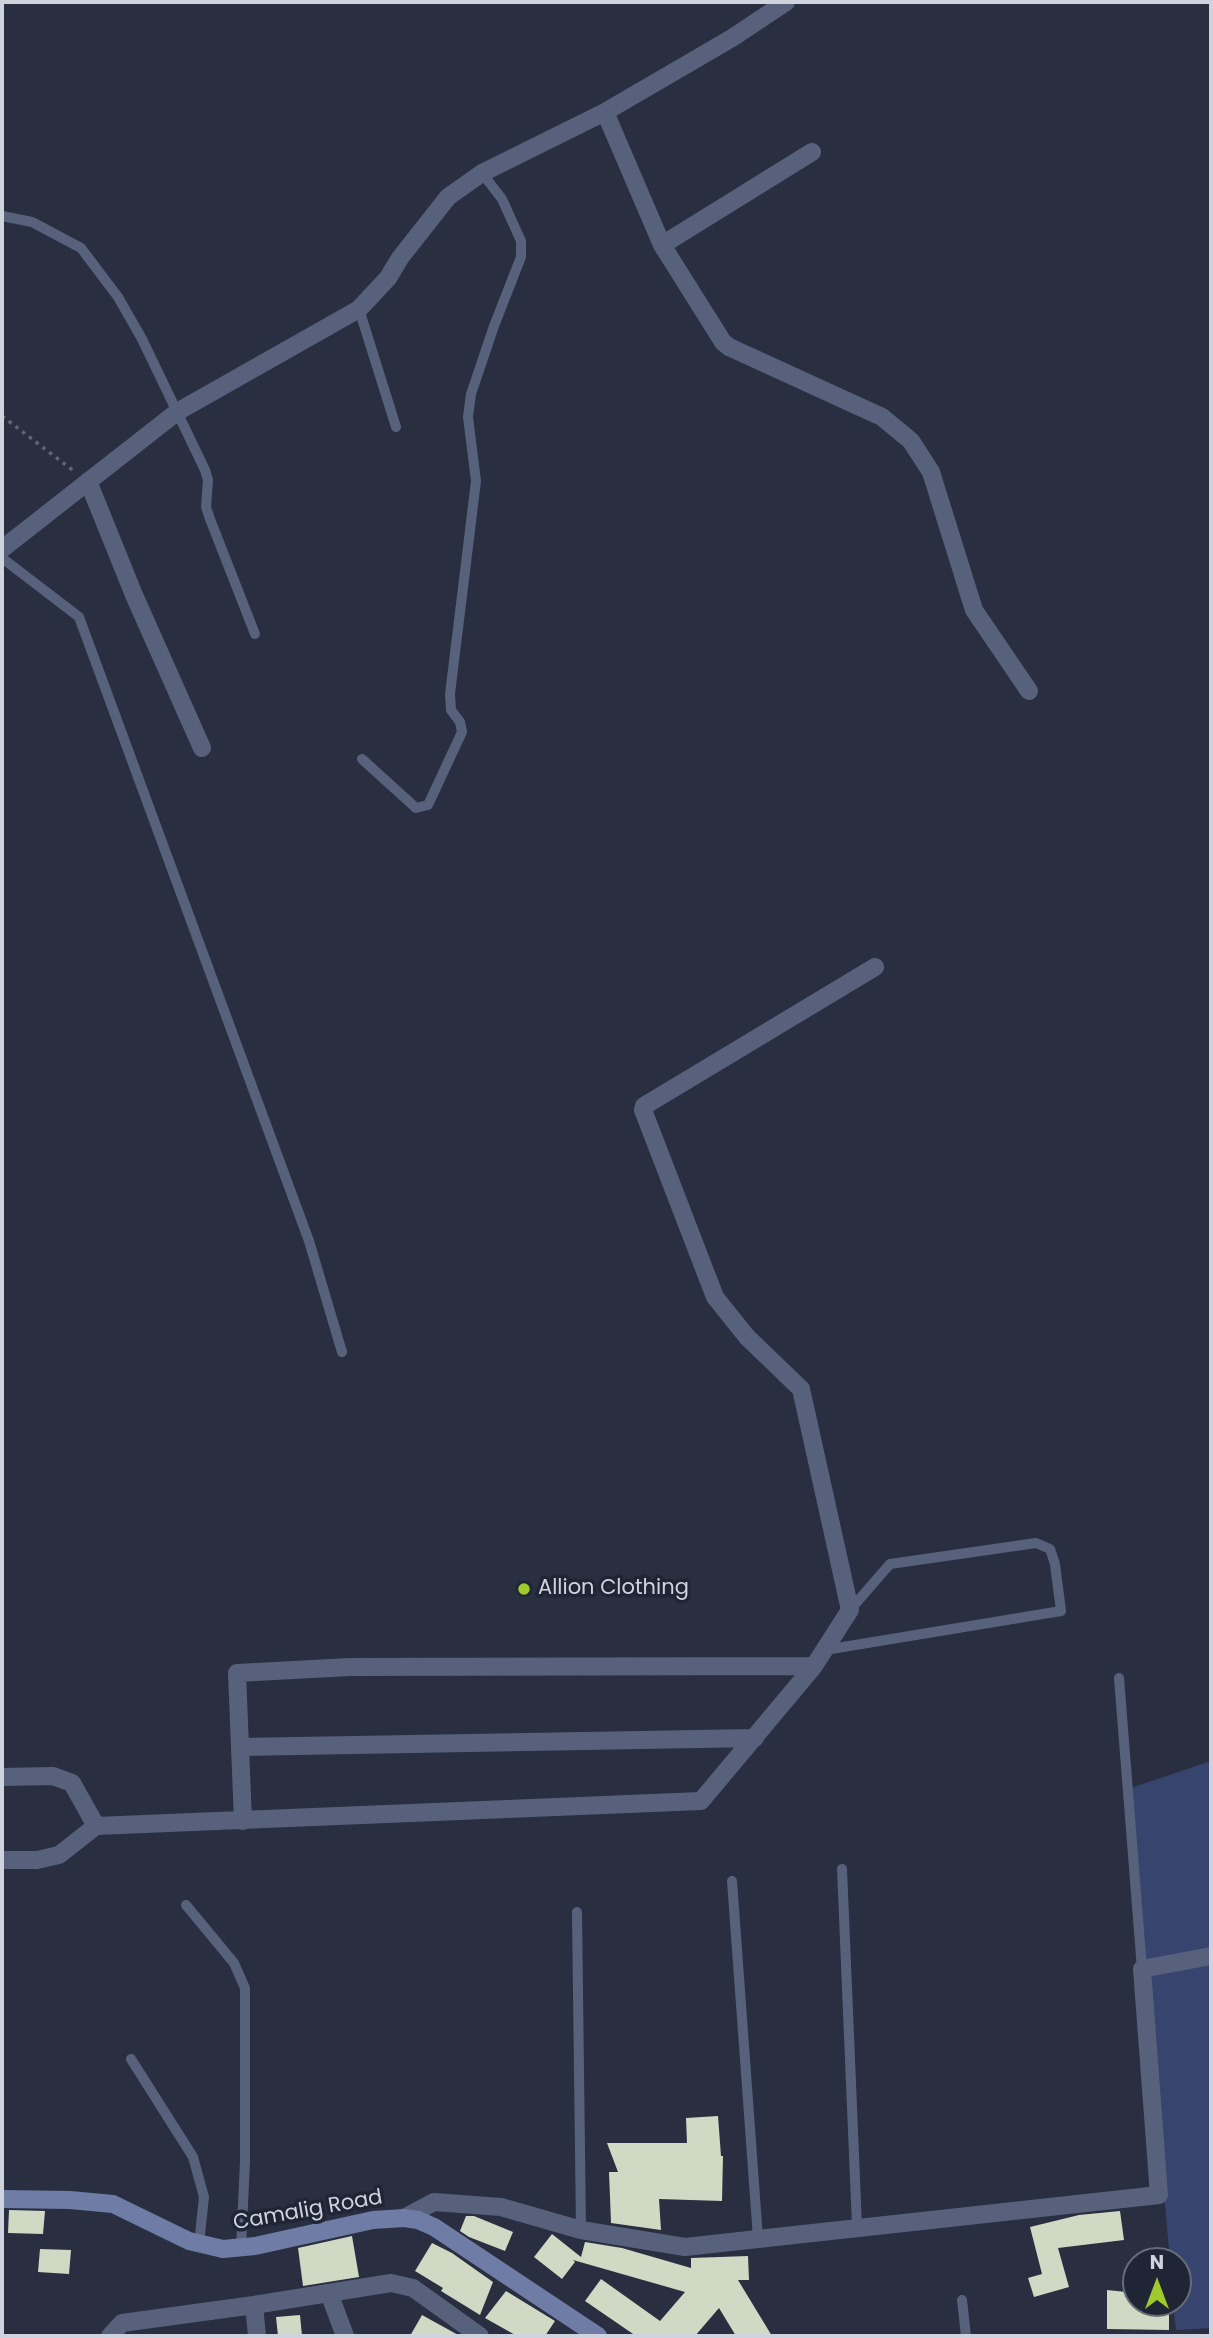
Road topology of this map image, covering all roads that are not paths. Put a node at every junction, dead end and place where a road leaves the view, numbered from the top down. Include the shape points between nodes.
1 (786, 2) edge
2 (605, 112) junction
3 (812, 152) dead end
4 (482, 173) junction
5 (2, 216) edge
6 (662, 245) junction
7 (359, 309) junction
8 (177, 412) junction
9 (396, 427) dead end
10 (88, 481) junction
11 (2, 549) edge
12 (2, 558) edge
13 (255, 634) dead end
14 (1029, 691) dead end
15 (202, 748) dead end
16 (362, 759) dead end
17 (875, 967) dead end
18 (342, 1352) dead end
19 (850, 1610) junction
20 (825, 1650) junction
21 (814, 1666) junction
22 (1119, 1678) dead end
23 (755, 1738) junction
24 (240, 1747) junction
25 (2, 1777) edge
26 (243, 1821) junction
27 (96, 1826) junction
28 (2, 1860) edge
29 (842, 1869) dead end
30 (732, 1881) dead end
31 (186, 1905) dead end
32 (577, 1912) dead end
33 (1211, 1956) edge
34 (1142, 1969) junction
35 (131, 2059) dead end
36 (2, 2199) edge
37 (404, 2218) junction
38 (858, 2226) junction
39 (581, 2230) junction
40 (758, 2238) junction
41 (199, 2244) junction
42 (241, 2248) junction
43 (329, 2293) junction
44 (962, 2300) dead end
45 (254, 2305) junction
46 (110, 2336) edge
47 (257, 2336) edge
48 (345, 2336) edge
49 (480, 2336) edge
50 (598, 2336) edge
51 (966, 2336) edge

1 - 2 street
2 - 4 street
2 - 6 street
3 - 6 street
4 - 7 street via 448,197
4 - 16 lane via 502,199 521,241 521,257 471,394 468,417 476,481 450,694 451,710 462,732 428,805 416,808
5 - 8 lane via 32,222 81,248 118,297
6 - 14 street via 729,347 882,417 911,441 931,472 974,610
7 - 8 street
7 - 9 lane
8 - 10 street
8 - 13 lane via 205,470 206,507
10 - 11 street
10 - 15 street
12 - 18 lane via 79,617 309,1241
17 - 19 street via 643,1110 715,1297 747,1337 801,1389
19 - 20 street
19 - 20 lane via 890,1564 1036,1543 1050,1549 1062,1611
20 - 21 street
21 - 23 street
21 - 24 street via 363,1667 237,1673
22 - 34 lane
23 - 24 street
23 - 26 street via 701,1801
24 - 26 street
25 - 27 street via 52,1776 72,1783
26 - 27 street
27 - 28 street via 59,1854 37,1860
29 - 38 lane
30 - 40 lane
31 - 42 lane via 234,1963 244,1988
32 - 39 lane
33 - 34 street
34 - 38 street via 1158,2194
35 - 41 lane via 193,2157 204,2197
36 - 41 main road, Camalig Road via 113,2204
37 - 39 street via 434,2202 452,2202 501,2207
37 - 42 main road, Camalig Road via 373,2220
37 - 50 main road, Camalig Road via 434,2227
38 - 40 street
39 - 40 street via 685,2247
41 - 42 main road, Camalig Road
43 - 45 street
43 - 48 street
43 - 49 street via 391,2283 413,2288
44 - 51 lane
45 - 46 street via 122,2323
45 - 47 street

